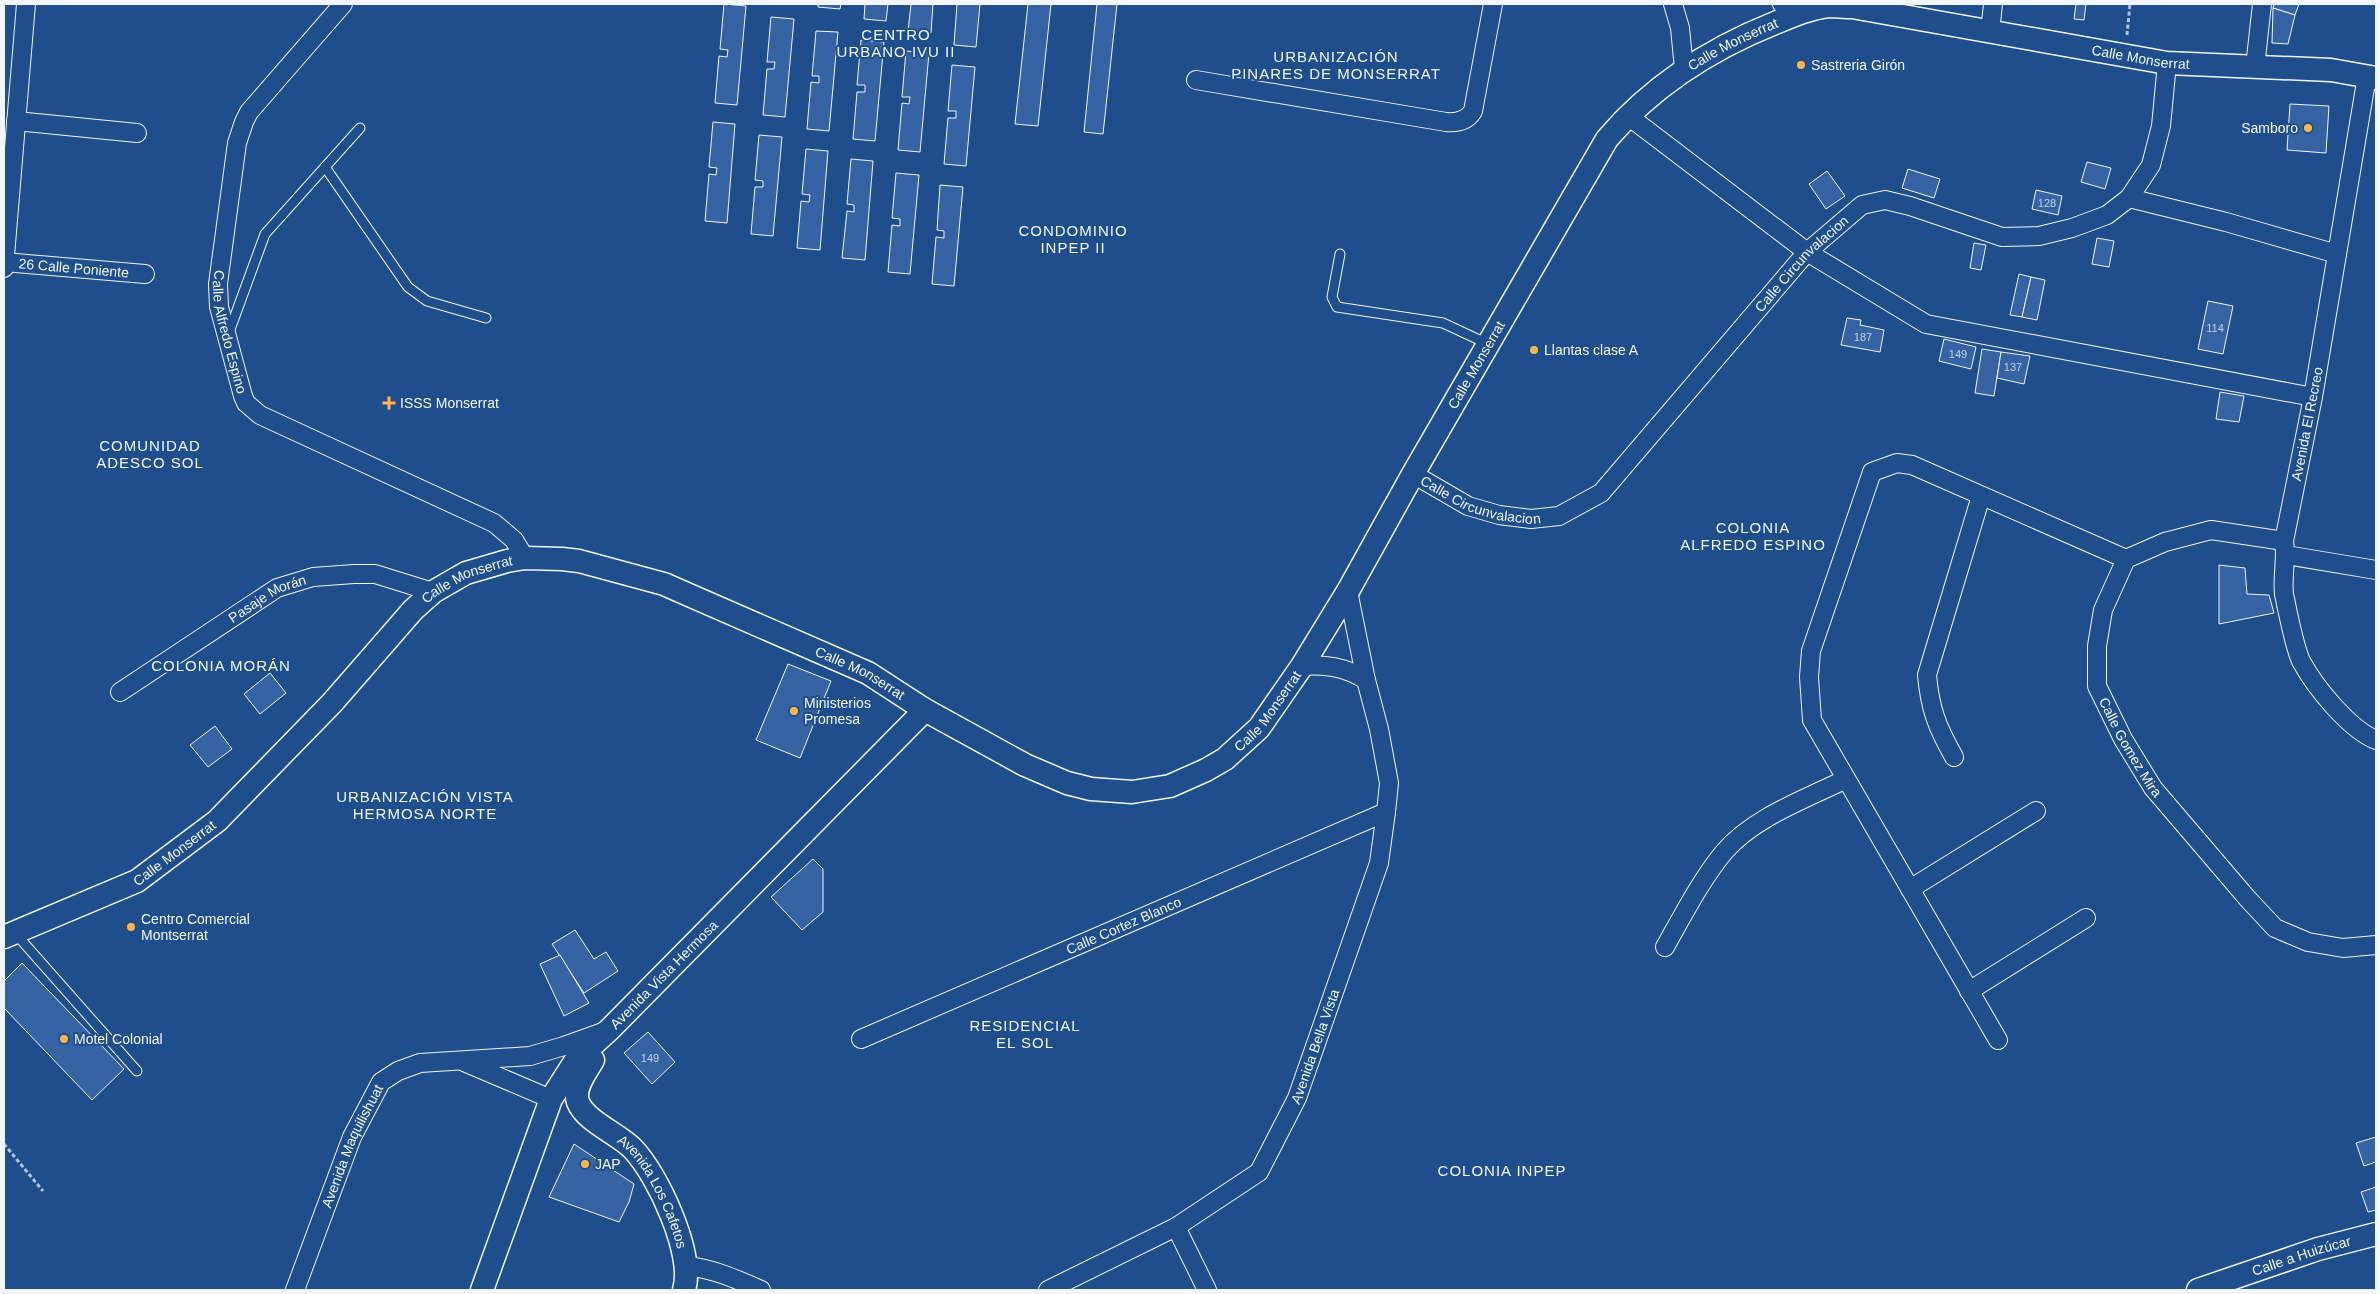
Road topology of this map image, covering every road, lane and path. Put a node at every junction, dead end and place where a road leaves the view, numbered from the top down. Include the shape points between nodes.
1 (26, 4) edge
2 (343, 4) edge
3 (1493, 4) edge
4 (1673, 4) edge
5 (1782, 4) edge
6 (1993, 4) edge
7 (2130, 4) edge
8 (2262, 4) edge
9 (1834, 6) edge
10 (1990, 32) junction
11 (2125, 58) junction
12 (2167, 64) junction
13 (2255, 67) junction
14 (1684, 69) junction
15 (2372, 77) edge
16 (1196, 80) dead end
17 (1627, 115) junction
18 (16, 121) junction
19 (360, 128) dead end
20 (137, 132) dead end
21 (326, 167) junction
22 (2128, 198) junction
23 (1807, 252) junction
24 (1340, 254) dead end
25 (2338, 254) junction
26 (4, 262) edge
27 (4, 268) edge
28 (145, 274) dead end
29 (486, 318) dead end
30 (227, 337) junction
31 (1489, 344) junction
32 (2313, 397) junction
33 (1413, 474) junction
34 (1981, 496) junction
35 (2285, 548) junction
36 (525, 558) junction
37 (2126, 559) junction
38 (2376, 570) edge
39 (1348, 591) junction
40 (433, 592) junction
41 (1302, 666) junction
42 (1366, 680) junction
43 (120, 692) dead end
44 (925, 710) junction
45 (2376, 740) edge
46 (1954, 757) dead end
47 (1846, 779) junction
48 (2036, 811) dead end
49 (1386, 812) junction
50 (1910, 889) junction
51 (2086, 918) dead end
52 (9, 935) edge
53 (2376, 945) edge
54 (1665, 947) dead end
55 (1969, 991) junction
56 (610, 1029) junction
57 (861, 1039) dead end
58 (1998, 1040) dead end
59 (462, 1060) junction
60 (137, 1071) dead end
61 (552, 1099) junction
62 (584, 1112) junction
63 (4, 1144) edge
64 (525, 1171) junction
65 (43, 1191) dead end
66 (1176, 1227) junction
67 (2376, 1234) edge
68 (686, 1266) junction
69 (296, 1290) edge
70 (482, 1290) edge
71 (684, 1290) edge
72 (761, 1290) edge
73 (1048, 1290) edge
74 (1207, 1290) edge
75 (2198, 1290) edge

1 - 18 street
2 - 30 street, Calle Alfredo Espino via 249,112 244,122 237,143 218,284 219,306
3 - 16 street via 1473,111 1458,122
4 - 14 street via 1680,28
5 - 9 street
6 - 10 street
7 - 11 path
8 - 13 street
9 - 10 street, Calle Monserrat
9 - 14 street, Calle Monserrat via 1748,34
10 - 11 street, Calle Monserrat
11 - 12 street, Calle Monserrat
12 - 13 street, Calle Monserrat
12 - 22 street, Calle Circunvalacion via 2158,143 2151,165
13 - 15 street, Calle Monserrat via 2332,70
14 - 17 street, Calle Monserrat
15 - 25 street, Avenida El Recreo
17 - 23 street
17 - 31 street, Calle Monserrat via 1607,139
18 - 20 street
18 - 26 street
19 - 21 lane
21 - 29 lane via 408,287 427,301
21 - 30 lane via 265,234
22 - 23 street, Calle Circunvalacion via 2107,214 2072,228 2039,236 2002,237 1884,200 1862,206
22 - 25 street
23 - 32 street via 1926,324
23 - 33 street, Calle Circunvalacion via 1601,493 1559,516 1531,519 1499,515 1468,506
24 - 31 lane via 1332,296 1337,307 1443,323
25 - 32 street, Avenida El Recreo
26 - 27 street
26 - 28 street, 26 Calle Poniente
30 - 36 street, Calle Alfredo Espino via 243,396 252,410 488,520 514,540
31 - 33 street, Calle Monserrat
32 - 35 street, Avenida El Recreo
33 - 39 street, Calle Monserrat
34 - 37 street
34 - 46 street via 1927,675 1929,705
34 - 47 street via 1912,465 1897,463 1872,472 1811,651 1812,720
35 - 37 street via 2211,530 2165,542
35 - 38 street
35 - 45 street, Avenida El Recreo via 2284,593 2300,660 2328,700 2366,736
36 - 40 street, Calle Monserrat via 481,568
36 - 44 street, Calle Monserrat via 579,561 664,584 868,673
37 - 53 street, Calle Gomez Mira via 2103,610 2097,646 2097,686 2123,739 2153,788 2275,928 2308,942 2344,948
39 - 41 street, Calle Monserrat
39 - 42 street, Avenida Bella Vista
40 - 43 street, Pasaje Morán via 375,574 313,577 277,588
40 - 52 street, Calle Monserrat via 397,626 332,703 217,822 137,881
41 - 42 street via 1336,666
41 - 44 street, Calle Monserrat via 1259,728 1225,758 1170,786 1132,792 1091,789 1043,775
42 - 49 street, Avenida Bella Vista via 1389,783
44 - 56 street, Avenida Vista Hermosa
47 - 50 street
47 - 54 street via 1771,817 1746,832 1724,852
48 - 50 street
49 - 57 street, Calle Cortez Blanco
49 - 66 street, Avenida Bella Vista via 1380,863 1297,1098 1258,1172
50 - 55 street
51 - 55 street
52 - 60 lane
55 - 58 street
56 - 59 street, Avenida Maquilishuat via 530,1056
56 - 61 street, Avenida Vista Hermosa via 576,1060
56 - 62 street via 578,1088 578,1103
59 - 61 street, Avenida Maquilishuat
59 - 69 street, Avenida Maquilishuat via 420,1063 381,1082 352,1137
61 - 64 street, Avenida Vista Hermosa
62 - 64 street via 571,1112 557,1118
62 - 68 street, Avenida Los Cafetos via 633,1149 649,1171 676,1227
63 - 65 path
64 - 70 street, Avenida Vista Hermosa
66 - 73 street, Avenida Bella Vista
66 - 74 street
67 - 75 street, Calle a Huizúcar via 2318,1249
68 - 71 street, Avenida Los Cafetos
68 - 72 street via 723,1273

